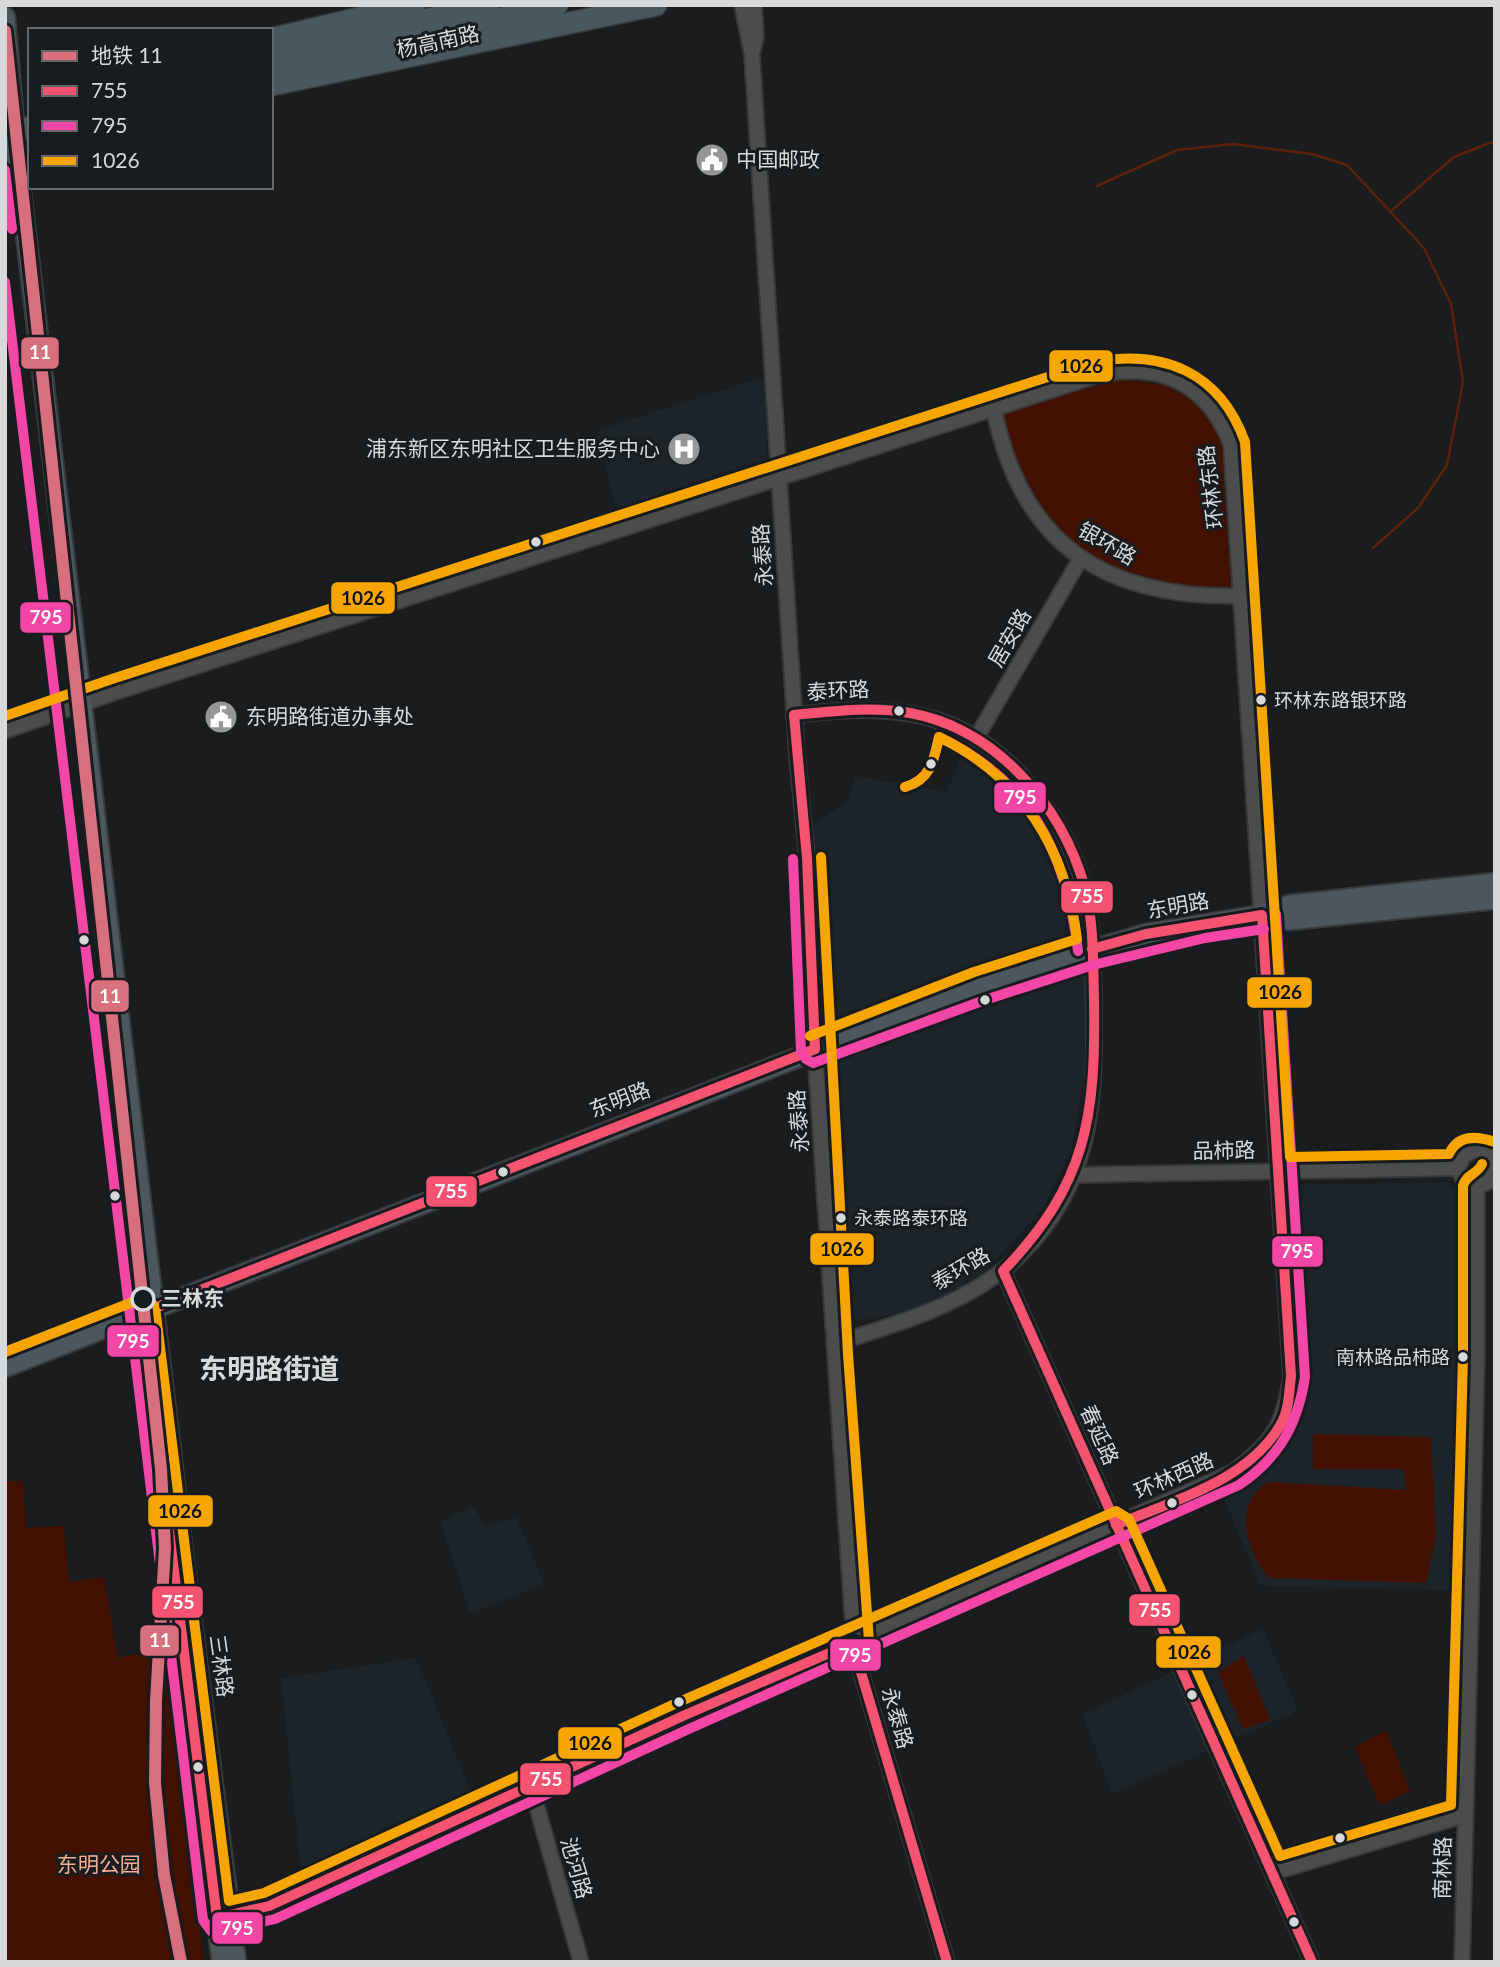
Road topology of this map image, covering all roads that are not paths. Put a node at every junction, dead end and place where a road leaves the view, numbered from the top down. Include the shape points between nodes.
1 (414, 5) edge
2 (444, 5) edge
3 (488, 5) edge
4 (557, 5) edge
5 (656, 5) edge
6 (742, 5) edge
7 (754, 5) edge
8 (601, 9) edge
9 (5, 17) edge
10 (273, 39) edge
11 (273, 47) edge
12 (752, 55) junction
13 (273, 56) edge
14 (273, 72) edge
15 (273, 83) edge
16 (17, 139) edge
17 (8, 204) edge
18 (994, 408) junction
19 (779, 477) junction
20 (1081, 558) junction
21 (1242, 596) junction
22 (77, 706) junction
23 (794, 715) junction
24 (5, 731) edge
25 (975, 740) junction
26 (1495, 883) edge
27 (1495, 899) edge
28 (1262, 915) junction
29 (1092, 948) junction
30 (815, 1049) junction
31 (1458, 1168) junction
32 (1495, 1168) edge
33 (1277, 1171) junction
34 (1074, 1175) junction
35 (1477, 1187) junction
36 (1003, 1271) junction
37 (148, 1310) junction
38 (834, 1344) junction
39 (5, 1367) edge
40 (1116, 1525) junction
41 (855, 1642) junction
42 (531, 1786) junction
43 (1465, 1815) junction
44 (1272, 1873) junction
45 (224, 1917) junction
46 (222, 1962) edge
47 (236, 1962) edge
48 (581, 1962) edge
49 (947, 1962) edge
50 (1312, 1962) edge
51 (1462, 1962) edge

1 - 10 highway
2 - 11 main road, 杨高南路
3 - 13 highway, 杨高南路
4 - 14 highway, 杨高南路
5 - 8 highway
6 - 12 street, 永泰路
7 - 12 street, 永泰路
8 - 15 highway
9 - 16 main road
12 - 19 street, 永泰路
16 - 17 main road, 三林路
16 - 22 main road, 三林路
17 - 22 main road, 三林路
18 - 19 street, 环林东路
18 - 20 street, 银环路 via 1004,455 1018,488 1051,532
18 - 21 street, 环林东路 via 1118,370 1156,372 1193,390 1223,423 1231,444
19 - 22 street, 环林东路
19 - 23 street, 永泰路
20 - 21 street, 银环路 via 1118,578 1166,593
20 - 25 street, 居安路
21 - 28 street, 环林东路
22 - 24 street, 环林东路
22 - 37 main road, 三林路
23 - 25 street, 泰环路 via 864,709 898,712 928,717
23 - 30 street, 永泰路 via 807,858
25 - 29 street, 泰环路 via 1032,787 1060,827 1084,888
26 - 28 main road, 东明路 via 1290,905
27 - 28 main road, 东明路 via 1289,920
28 - 29 main road, 东明路
28 - 33 street, 环林西路
29 - 30 main road, 东明路 via 979,985
29 - 34 street, 泰环路 via 1094,1083 1090,1120
30 - 37 main road, 东明路
30 - 38 street, 永泰路
31 - 32 street via 1463,1156 1476,1150 1489,1155
31 - 33 street, 品柿路
31 - 35 street via 1464,1181
32 - 35 street via 1490,1181
33 - 34 street, 品柿路
33 - 40 street, 环林西路 via 1291,1376 1282,1423 1261,1451 1233,1472
34 - 36 street, 泰环路 via 1041,1231
35 - 43 street, 南林路
36 - 38 street, 泰环路 via 926,1312
36 - 40 street, 春延路
37 - 39 main road, 东明路
37 - 45 main road, 三林路
38 - 41 street, 永泰路
40 - 41 street, 环林西路
40 - 44 street, 春延路
41 - 42 street, 环林西路
41 - 49 street, 永泰路
42 - 45 street, 环林西路 via 269,1906
42 - 48 street, 池河路
43 - 44 street
43 - 51 street, 南林路
44 - 50 street, 春延路
45 - 46 main road, 三林路
45 - 47 main road, 三林路

